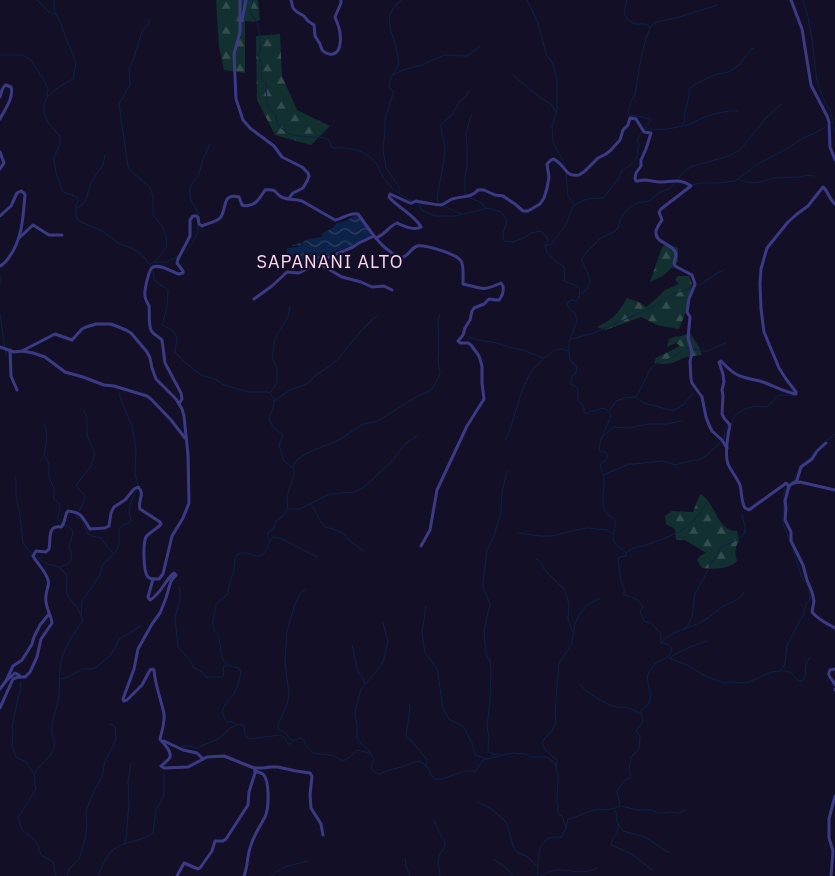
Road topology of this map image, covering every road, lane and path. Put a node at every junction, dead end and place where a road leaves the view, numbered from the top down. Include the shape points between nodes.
1 (240, 0) edge
2 (246, 0) edge
3 (291, 0) edge
4 (341, 0) edge
5 (791, 0) edge
6 (239, 20) junction
7 (0, 97) edge
8 (0, 118) edge
9 (0, 152) edge
10 (835, 160) edge
11 (0, 169) edge
12 (288, 198) junction
13 (835, 204) edge
14 (0, 216) edge
15 (62, 235) dead end
16 (375, 237) junction
17 (19, 238) junction
18 (320, 261) junction
19 (0, 266) edge
20 (392, 290) dead end
21 (254, 299) dead end
22 (0, 347) edge
23 (10, 350) junction
24 (22, 351) junction
25 (17, 390) dead end
26 (179, 404) junction
27 (186, 441) junction
28 (826, 443) dead end
29 (727, 448) junction
30 (791, 484) junction
31 (835, 490) edge
32 (422, 546) dead end
33 (153, 579) junction
34 (49, 613) junction
35 (835, 628) edge
36 (835, 669) edge
37 (20, 677) junction
38 (6, 680) junction
39 (835, 685) edge
40 (0, 689) edge
41 (0, 708) edge
42 (161, 740) junction
43 (203, 759) junction
44 (255, 769) junction
45 (835, 796) edge
46 (323, 835) dead end
47 (177, 876) edge
48 (244, 876) edge
49 (831, 876) edge

1 - 6 street
2 - 6 street via 242,21
3 - 4 street via 296,12 314,25 322,50 332,54 340,47 335,19
5 - 10 street via 802,29 811,85 829,122 830,147
6 - 12 street via 240,32 234,54 236,100 241,114 250,128 274,146 282,157 302,167 309,175 303,188
7 - 8 street via 4,86 11,87 11,98
9 - 11 street via 4,162
12 - 16 street via 302,201 334,220 358,214
12 - 26 street via 280,197 270,189 265,190 256,203 248,207 242,205 239,197 232,196 226,202 220,219 202,226 198,217 193,216 190,220 190,236 178,259 183,273 157,266 151,268 145,296 150,326 162,340 165,363 182,396
13 - 29 street via 823,188 767,248 760,284 764,332 779,368 796,394 736,375 719,362 724,382 722,414 730,425
14 - 17 street via 11,206 17,193 24,193
15 - 17 street via 49,235 33,226
16 - 18 street
16 - 29 street via 383,235 396,223 421,227 391,200 390,194 410,203 438,205 484,190 503,196 523,211 528,211 544,198 547,164 551,160 557,161 570,174 579,175 620,140 630,118 636,119 643,131 651,133 636,181 679,180 691,186 661,208 662,220 656,236 673,249 675,266 692,275 695,284 687,312 690,317 687,333 692,352 690,379 702,397 712,431
16 - 32 street via 398,258 421,246 451,253 462,263 463,284 482,290 501,283 504,290 499,300 489,299 474,308 458,341 471,345 479,356 484,399 467,426 437,490 430,530
17 - 19 street via 8,260
18 - 20 street via 342,277
18 - 21 street via 299,273 287,272
22 - 23 street
23 - 24 street
23 - 25 street via 11,376
24 - 26 street via 55,334 72,340 86,327 111,324 131,333 147,352 156,379
24 - 27 street via 45,357 65,372 151,398
26 - 27 street via 184,416
27 - 33 street via 190,488 188,509 172,536 162,577
28 - 30 street via 802,467
29 - 30 street via 726,458 739,483 746,509 751,509 786,483
30 - 31 street via 800,482
30 - 35 street via 785,501 785,520 812,592 812,612
33 - 34 street via 145,572 144,544 161,524 140,509 142,492 135,487 125,500 114,507 109,526 90,529 78,513 68,511 63,525 51,530 49,549 34,553 37,564 48,579 45,597
33 - 42 street via 148,600 161,590 170,576 176,575 160,613 138,649 123,699 127,700 142,685 153,668 164,715
34 - 37 street via 52,623 41,639 37,657 26,677
34 - 38 street via 30,649 13,666
36 - 39 street via 830,670 828,676
37 - 38 street via 15,673
37 - 41 street via 13,679
38 - 40 street
42 - 43 street via 197,753
42 - 43 street via 170,757 162,767 188,767
43 - 44 street via 224,756
44 - 46 street via 278,767 311,774 311,808 321,824
44 - 47 street via 248,805 226,839 215,841 200,868 183,863
44 - 48 street via 267,781 267,810 250,847
45 - 49 street via 829,819 833,851

